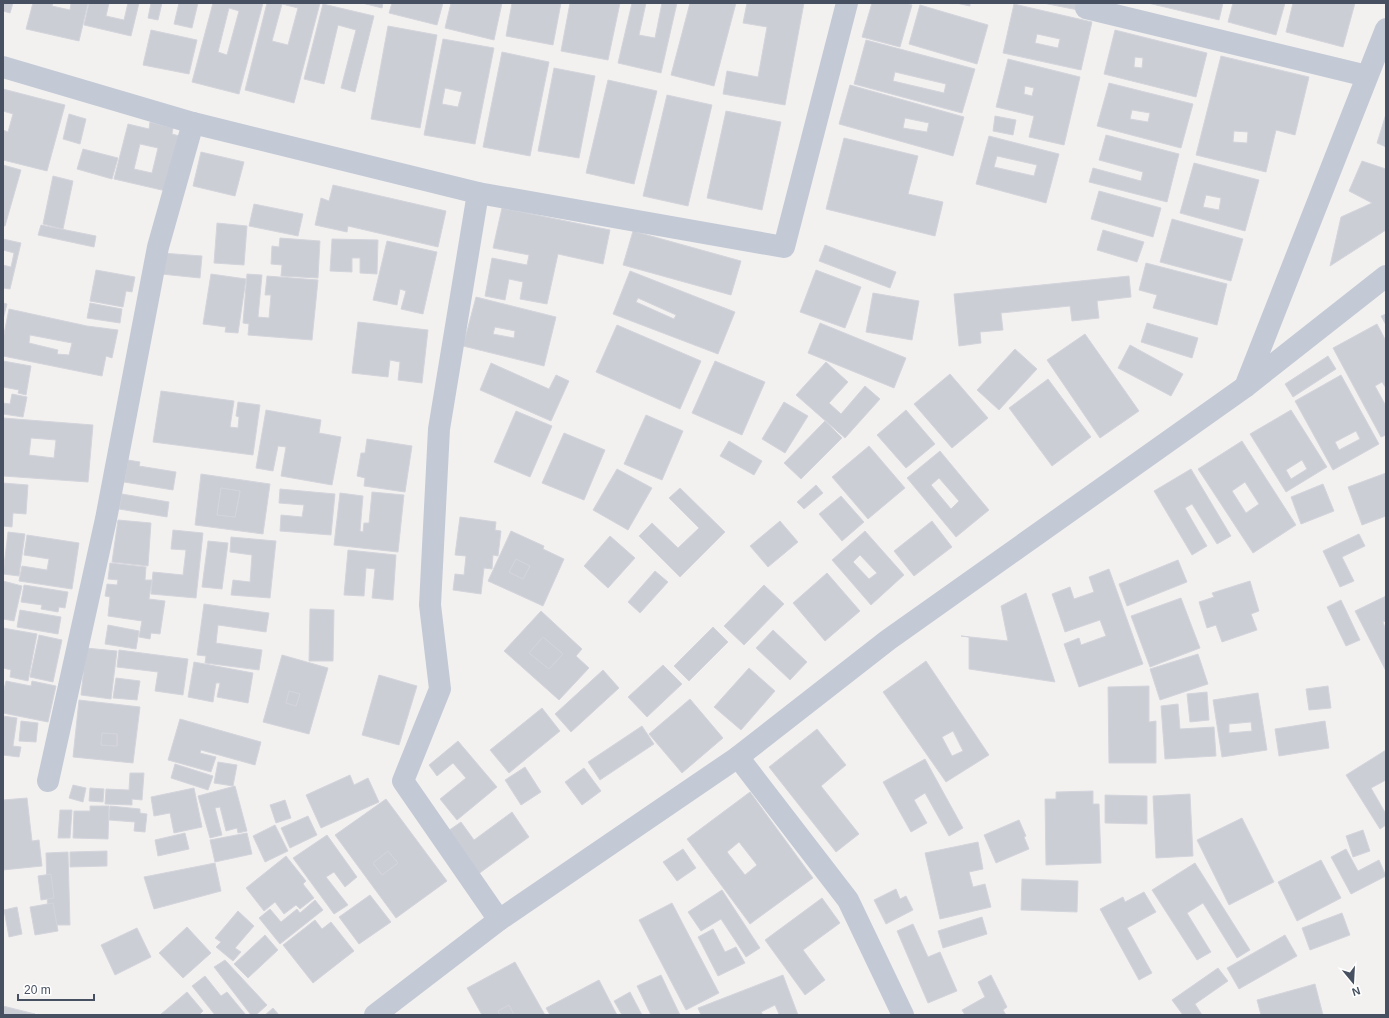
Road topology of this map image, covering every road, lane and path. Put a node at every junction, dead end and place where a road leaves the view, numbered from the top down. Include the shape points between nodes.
1 (847, 3) edge
2 (1088, 3) edge
3 (1386, 29) edge
4 (3, 67) edge
5 (3, 74) edge
6 (1368, 76) junction
7 (192, 123) junction
8 (478, 192) junction
9 (616, 202) dead end
10 (1386, 276) edge
11 (1245, 387) junction
12 (738, 757) junction
13 (48, 781) dead end
14 (499, 920) junction
15 (375, 1015) edge
16 (903, 1015) edge

1 - 8 street via 784,247
2 - 6 street via 1086,8
3 - 6 street
4 - 7 street
5 - 7 street
6 - 11 street
7 - 8 street
7 - 13 street via 158,247 106,519
8 - 9 street
8 - 14 street via 439,429 430,605 440,689 403,781
10 - 11 street
11 - 12 street via 888,640
12 - 14 street
12 - 16 street via 848,900
14 - 15 street

